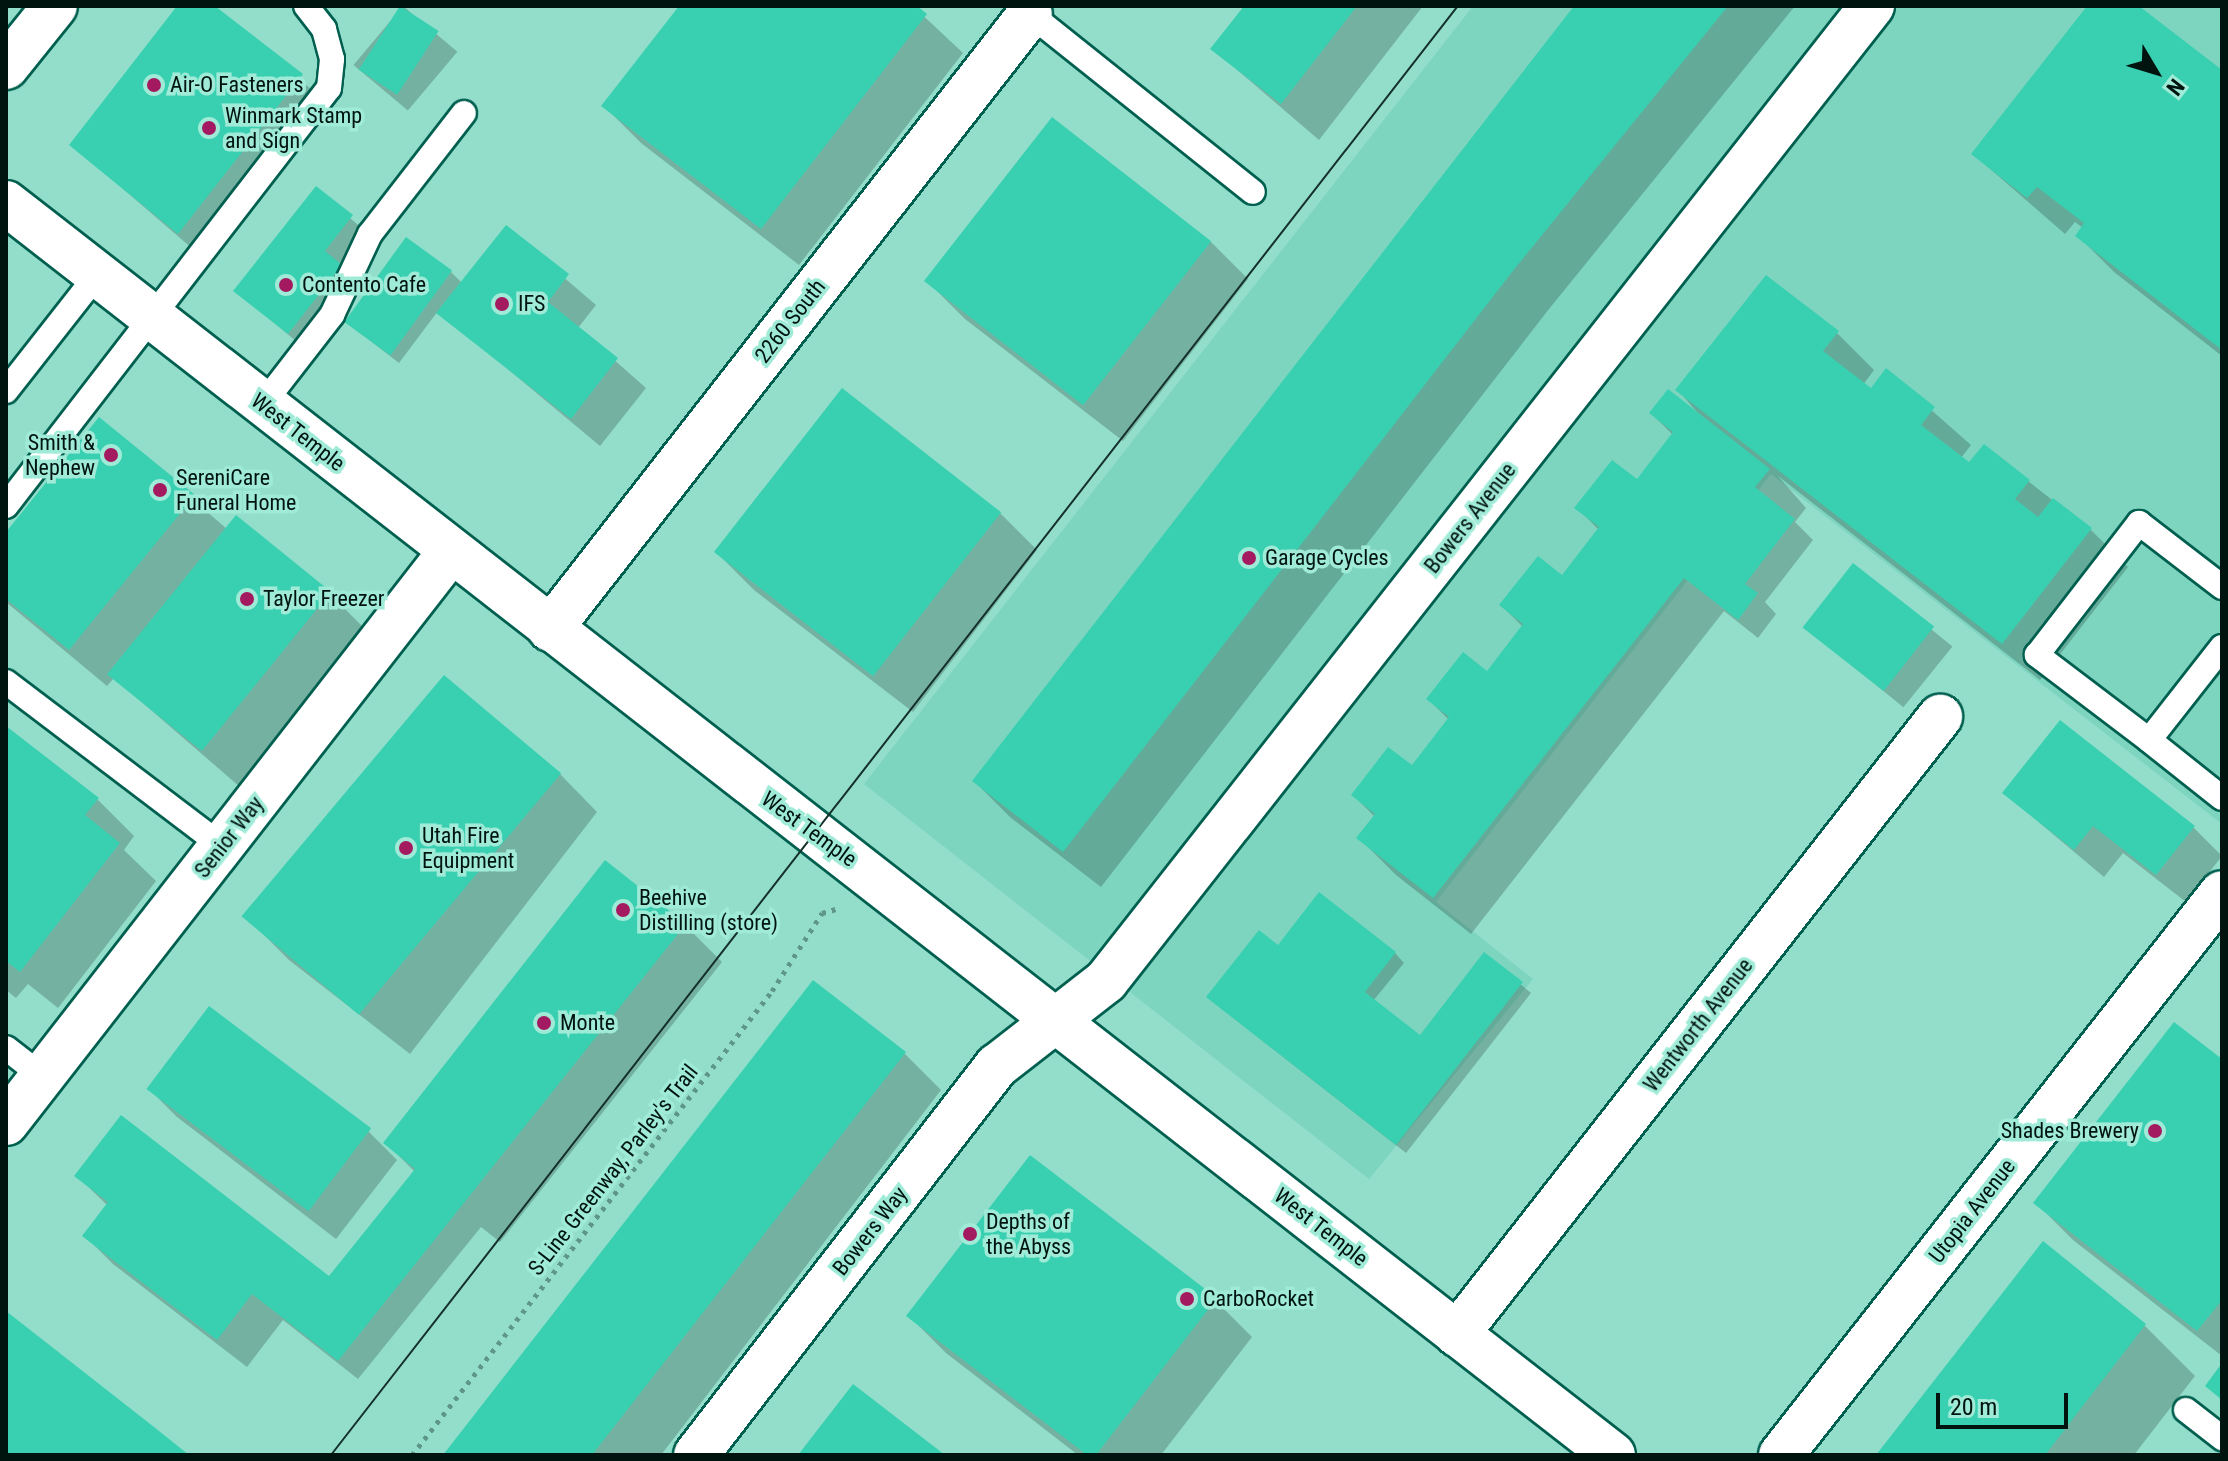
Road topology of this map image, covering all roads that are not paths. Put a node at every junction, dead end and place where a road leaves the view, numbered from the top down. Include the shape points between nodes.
1 (55, 6) edge
2 (306, 6) edge
3 (1872, 6) edge
4 (1032, 10) edge
5 (6, 67) edge
6 (464, 113) dead end
7 (1253, 192) dead end
8 (6, 203) edge
9 (97, 275) junction
10 (153, 318) junction
11 (6, 391) edge
12 (263, 404) junction
13 (6, 506) edge
14 (451, 551) junction
15 (2222, 587) edge
16 (550, 629) junction
17 (2222, 647) edge
18 (6, 682) edge
19 (1940, 717) dead end
20 (2149, 740) junction
21 (2222, 798) edge
22 (222, 846) junction
23 (2222, 893) edge
24 (1058, 1021) junction
25 (6, 1048) edge
26 (42, 1076) junction
27 (6, 1123) edge
28 (1457, 1334) junction
29 (2186, 1410) dead end
30 (2222, 1438) edge
31 (696, 1455) edge
32 (1613, 1455) edge
33 (1781, 1455) edge

1 - 5 street
2 - 10 lane via 324,29 332,59 329,88
3 - 24 street, Bowers Avenue via 1106,981
4 - 7 lane
4 - 16 street, 2260 South
6 - 12 lane via 370,234 332,315
8 - 9 street, West Temple
9 - 10 street, West Temple
9 - 11 lane
10 - 12 street, West Temple
10 - 13 lane
12 - 14 street, West Temple
14 - 16 street, West Temple
14 - 22 street, Senior Way
15 - 20 lane via 2139,523 2037,655
16 - 24 street, West Temple
17 - 20 lane
18 - 22 lane
19 - 28 street, Wentworth Avenue
20 - 21 lane
22 - 26 street, Senior Way
23 - 33 street, Utopia Avenue
24 - 28 street, West Temple
24 - 31 street, Bowers Way via 997,1066
25 - 26 lane
26 - 27 street, Senior Way
28 - 32 street, West Temple
29 - 30 lane

